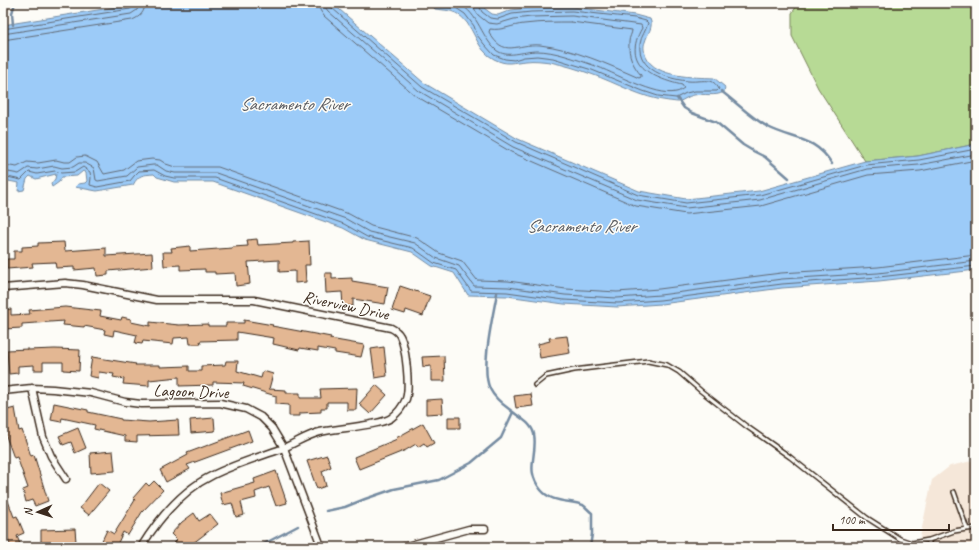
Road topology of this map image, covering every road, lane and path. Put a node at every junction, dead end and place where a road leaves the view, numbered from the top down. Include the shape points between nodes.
1 (3, 288) edge
2 (535, 385) dead end
3 (32, 388) junction
4 (3, 391) edge
5 (284, 448) junction
6 (66, 479) dead end
7 (954, 492) dead end
8 (976, 528) edge
9 (485, 529) dead end
10 (967, 529) junction
11 (929, 540) junction
12 (321, 546) edge
13 (141, 547) edge
14 (403, 547) edge
15 (929, 547) edge

1 - 5 street, Riverview Drive via 65,283 157,300 254,300 392,328 398,333 403,342 408,388 406,399 396,413 388,419 374,423 318,432
2 - 11 lane via 546,376 574,370 648,361 667,365 680,372 701,391 867,518 900,539 912,543
3 - 4 street, Lagoon Drive
3 - 5 street, Lagoon Drive via 86,393 141,404 233,405 261,417 272,428
3 - 6 street via 43,438
5 - 12 street, Lagoon Drive
5 - 13 street, Riverview Drive via 219,472 190,489 166,512
7 - 10 lane
8 - 10 lane
9 - 14 street via 469,529
10 - 11 lane
11 - 15 lane

